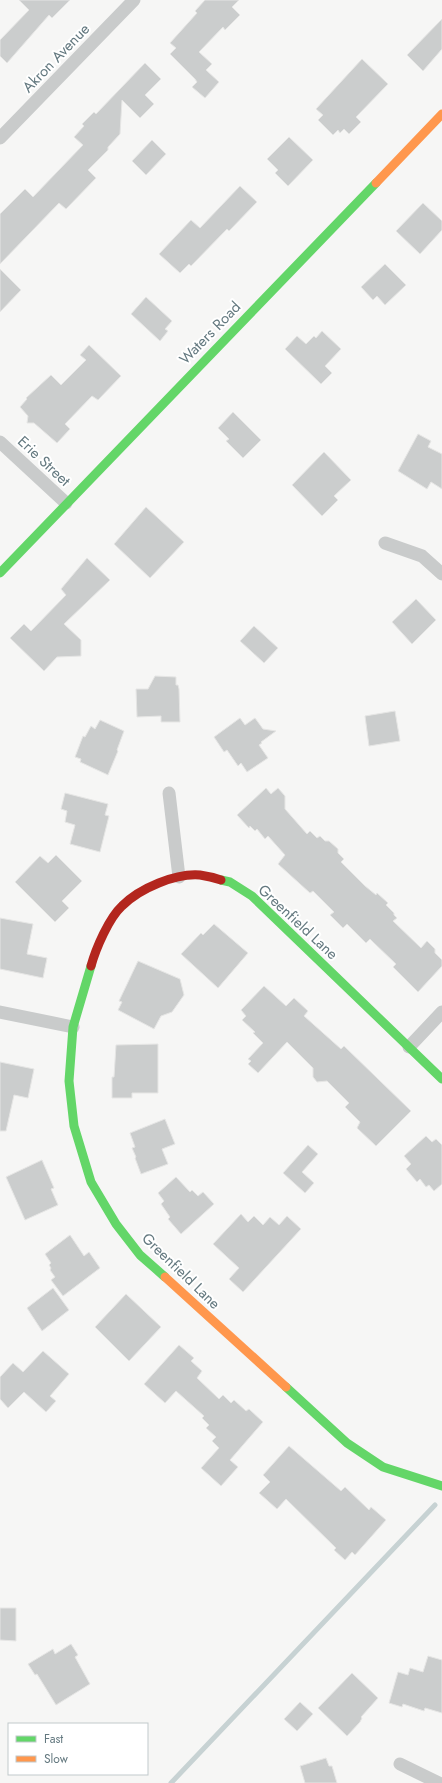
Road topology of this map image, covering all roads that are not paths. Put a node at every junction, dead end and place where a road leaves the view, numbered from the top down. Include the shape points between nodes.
1 (134, 0) edge
2 (442, 114) edge
3 (0, 138) edge
4 (0, 442) edge
5 (66, 503) junction
6 (385, 543) dead end
7 (0, 574) edge
8 (442, 574) edge
9 (169, 793) dead end
10 (179, 877) junction
11 (0, 1012) edge
12 (442, 1012) edge
13 (73, 1027) junction
14 (409, 1047) junction
15 (442, 1078) edge
16 (442, 1486) edge
17 (400, 1764) dead end
18 (439, 1783) edge

1 - 3 street, Akron Avenue
2 - 5 street, Waters Road
4 - 5 street, Erie Street
5 - 7 street, Waters Road
6 - 8 street via 422,556
9 - 10 street
10 - 13 street, Greenfield Lane via 169,878 145,890 122,906 106,930 94,956
10 - 14 street, Greenfield Lane via 200,875 230,882 252,896
11 - 13 street
12 - 14 street
13 - 16 street, Greenfield Lane via 69,1081 74,1126 91,1182 116,1224 140,1255 347,1443 383,1467
14 - 15 street, Greenfield Lane
17 - 18 street

